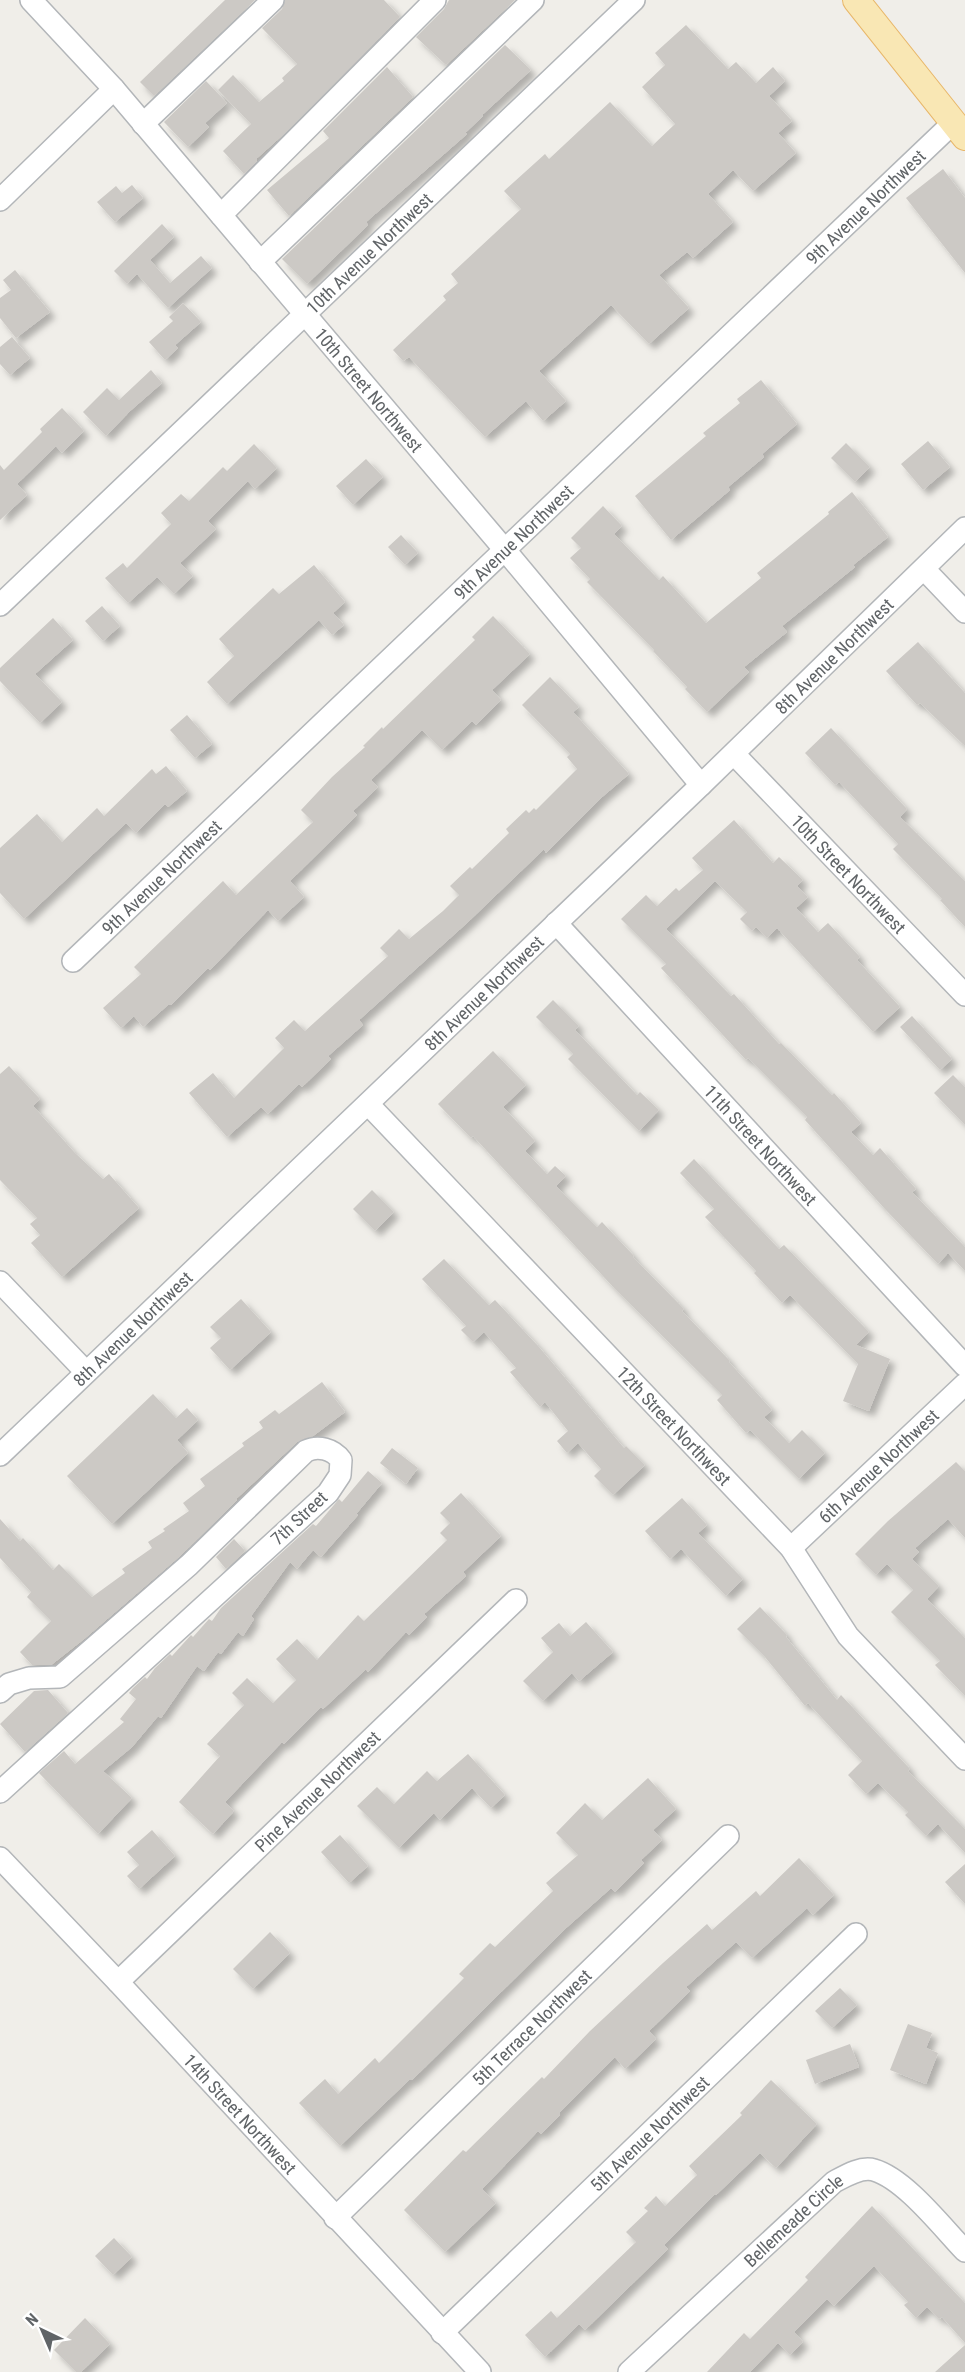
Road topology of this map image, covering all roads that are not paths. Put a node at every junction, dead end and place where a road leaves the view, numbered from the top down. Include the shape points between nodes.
1 (31, 0) edge
2 (273, 0) edge
3 (435, 0) edge
4 (533, 0) edge
5 (634, 0) edge
6 (856, 0) edge
7 (114, 89) junction
8 (143, 124) junction
9 (959, 130) edge
10 (0, 200) edge
11 (221, 215) junction
12 (260, 262) junction
13 (305, 315) junction
14 (965, 528) edge
15 (505, 550) junction
16 (924, 569) junction
17 (0, 605) edge
18 (965, 612) edge
19 (734, 754) junction
20 (701, 785) junction
21 (556, 923) junction
22 (73, 961) dead end
23 (965, 995) edge
24 (368, 1104) junction
25 (0, 1282) edge
26 (965, 1366) edge
27 (86, 1372) junction
28 (965, 1384) edge
29 (0, 1455) edge
30 (791, 1548) junction
31 (516, 1600) dead end
32 (0, 1692) edge
33 (965, 1759) edge
34 (0, 1792) edge
35 (728, 1836) dead end
36 (0, 1858) edge
37 (856, 1934) dead end
38 (118, 1982) junction
39 (335, 2218) junction
40 (965, 2251) edge
41 (442, 2333) junction
42 (480, 2372) edge
43 (629, 2372) edge

1 - 7 street, 10th Street Northwest
2 - 8 street
3 - 11 street
4 - 12 street
5 - 13 street, 10th Avenue Northwest
6 - 9 main road
7 - 8 street, 10th Street Northwest
7 - 10 street
8 - 11 street, 10th Street Northwest
9 - 15 street, 9th Avenue Northwest
11 - 12 street, 10th Street Northwest
12 - 13 street, 10th Street Northwest
13 - 15 street, 10th Street Northwest
13 - 17 street, 10th Avenue Northwest
14 - 16 street, 8th Avenue Northwest
15 - 20 street, 10th Street Northwest
15 - 22 street, 9th Avenue Northwest
16 - 18 street
16 - 19 street, 8th Avenue Northwest
19 - 20 street, 8th Avenue Northwest
19 - 23 street, 10th Street Northwest
20 - 21 street, 8th Avenue Northwest
21 - 24 street, 8th Avenue Northwest
21 - 26 street, 11th Street Northwest
24 - 27 street, 8th Avenue Northwest
24 - 30 street, 12th Street Northwest
25 - 27 street
27 - 29 street, 8th Avenue Northwest
28 - 30 street, 6th Avenue Northwest
30 - 33 street, 12th Street Northwest via 848,1636
31 - 38 street, Pine Avenue Northwest
32 - 34 street, 7th Street via 9,1684 29,1678 60,1677 189,1565 306,1451 315,1447 336,1452 341,1460 340,1475 328,1493
35 - 39 street, 5th Terrace Northwest
36 - 38 street, 14th Street Northwest
37 - 41 street, 5th Avenue Northwest
38 - 39 street, 14th Street Northwest
39 - 41 street, 14th Street Northwest
40 - 43 street, Bellemeade Circle via 900,2183 872,2169 855,2171 834,2182
41 - 42 street, 14th Street Northwest

